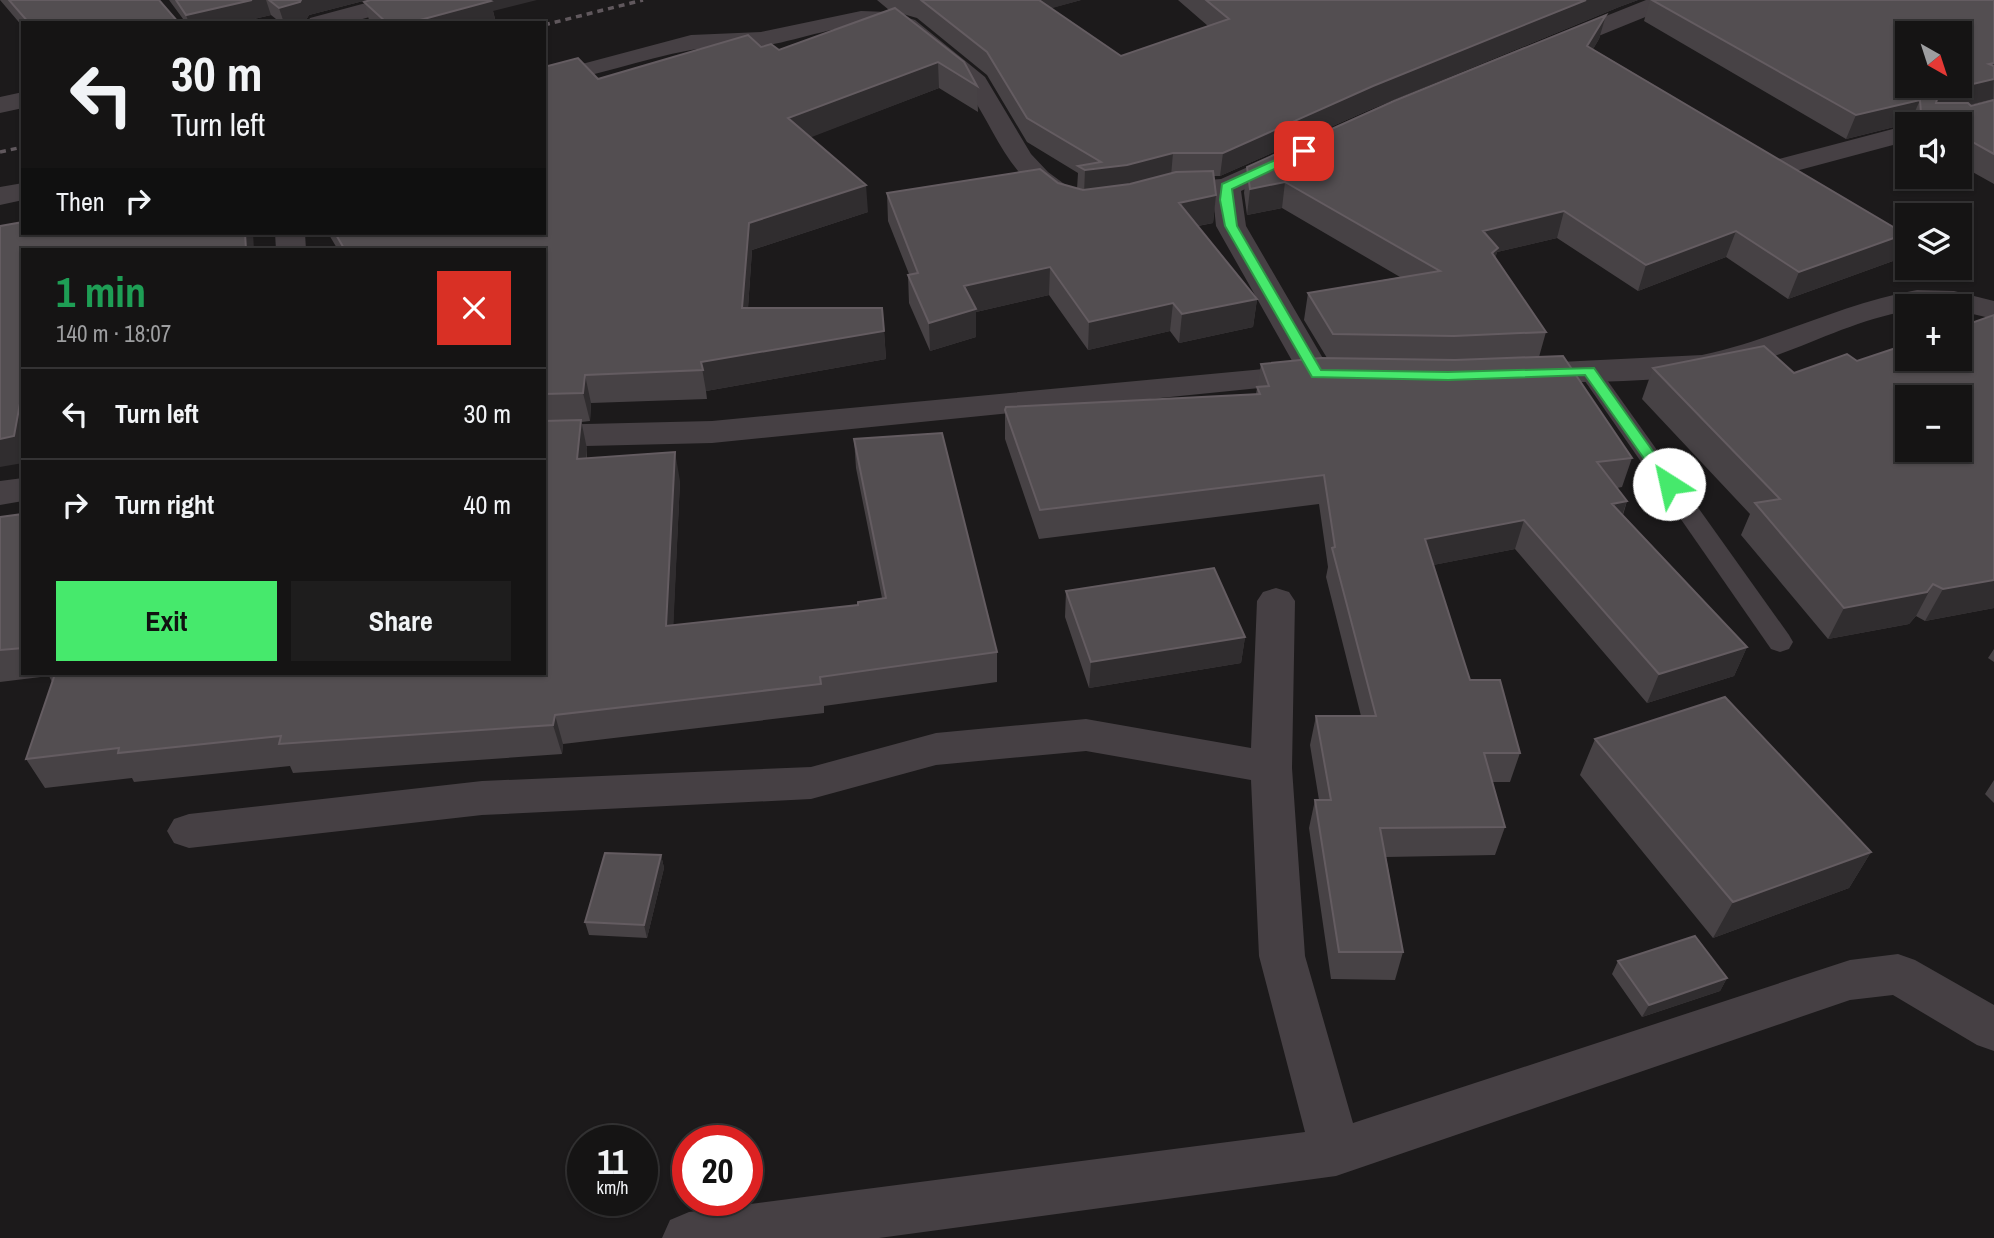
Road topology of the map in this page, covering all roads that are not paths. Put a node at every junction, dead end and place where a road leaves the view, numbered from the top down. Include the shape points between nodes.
1 (405, 0) edge
2 (1667, 0) edge
3 (326, 21) edge
4 (1531, 55) edge
5 (546, 77) edge
6 (21, 100) edge
7 (0, 105) edge
8 (1895, 136) edge
9 (1317, 145) edge
10 (1770, 170) edge
11 (1226, 187) junction
12 (21, 191) edge
13 (0, 196) edge
14 (1139, 197) edge
15 (1095, 204) edge
16 (1994, 310) edge
17 (1589, 371) junction
18 (1486, 375) edge
19 (546, 436) edge
20 (21, 489) edge
21 (0, 493) edge
22 (1276, 601) dead end
23 (1780, 642) dead end
24 (1271, 768) junction
25 (189, 831) dead end
26 (1994, 1030) edge
27 (1336, 1152) junction
28 (689, 1238) edge

1 - 3 street
2 - 4 street
5 - 15 street via 691,42 761,39 861,18 888,19 906,25 976,82 1020,158 1038,177 1068,202
6 - 7 street
8 - 10 street
9 - 11 street
11 - 14 street via 1172,188
11 - 19 street via 1231,226 1330,374 712,432
12 - 13 street
16 - 17 street via 1973,302 1914,299 1859,310 1789,341 1703,365
17 - 18 street
17 - 23 lane
20 - 21 street
22 - 24 street
24 - 25 street via 1086,735 936,749 811,783 482,798
24 - 27 street via 1282,956
26 - 27 street via 1898,974 1850,980
27 - 28 street

